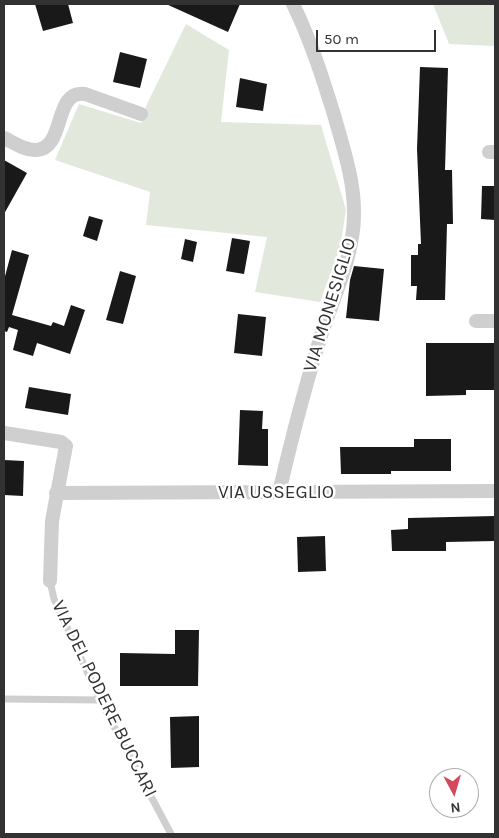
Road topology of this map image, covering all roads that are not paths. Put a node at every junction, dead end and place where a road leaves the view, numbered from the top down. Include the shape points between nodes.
1 (293, 4) edge
2 (141, 114) dead end
3 (4, 138) edge
4 (476, 321) dead end
5 (495, 321) edge
6 (4, 433) edge
7 (495, 491) edge
8 (56, 493) junction
9 (279, 493) junction
10 (50, 581) joint
11 (4, 699) edge
12 (100, 700) junction
13 (171, 834) edge

1 - 9 street, VIA MONESIGLIO via 315,53 343,147 354,211 351,240 296,418
2 - 3 street via 78,94 68,100 45,148 28,149
4 - 5 street
6 - 8 street, VIA DEL PODERE BUCCARI via 64,443 67,451
7 - 9 street, VIA USSEGLIO
8 - 9 street, VIA USSEGLIO
8 - 10 street, VIA DEL PODERE BUCCARI
10 - 12 lane, VIA DEL PODERE BUCCARI via 54,599
11 - 12 lane
12 - 13 lane, VIA DEL PODERE BUCCARI

